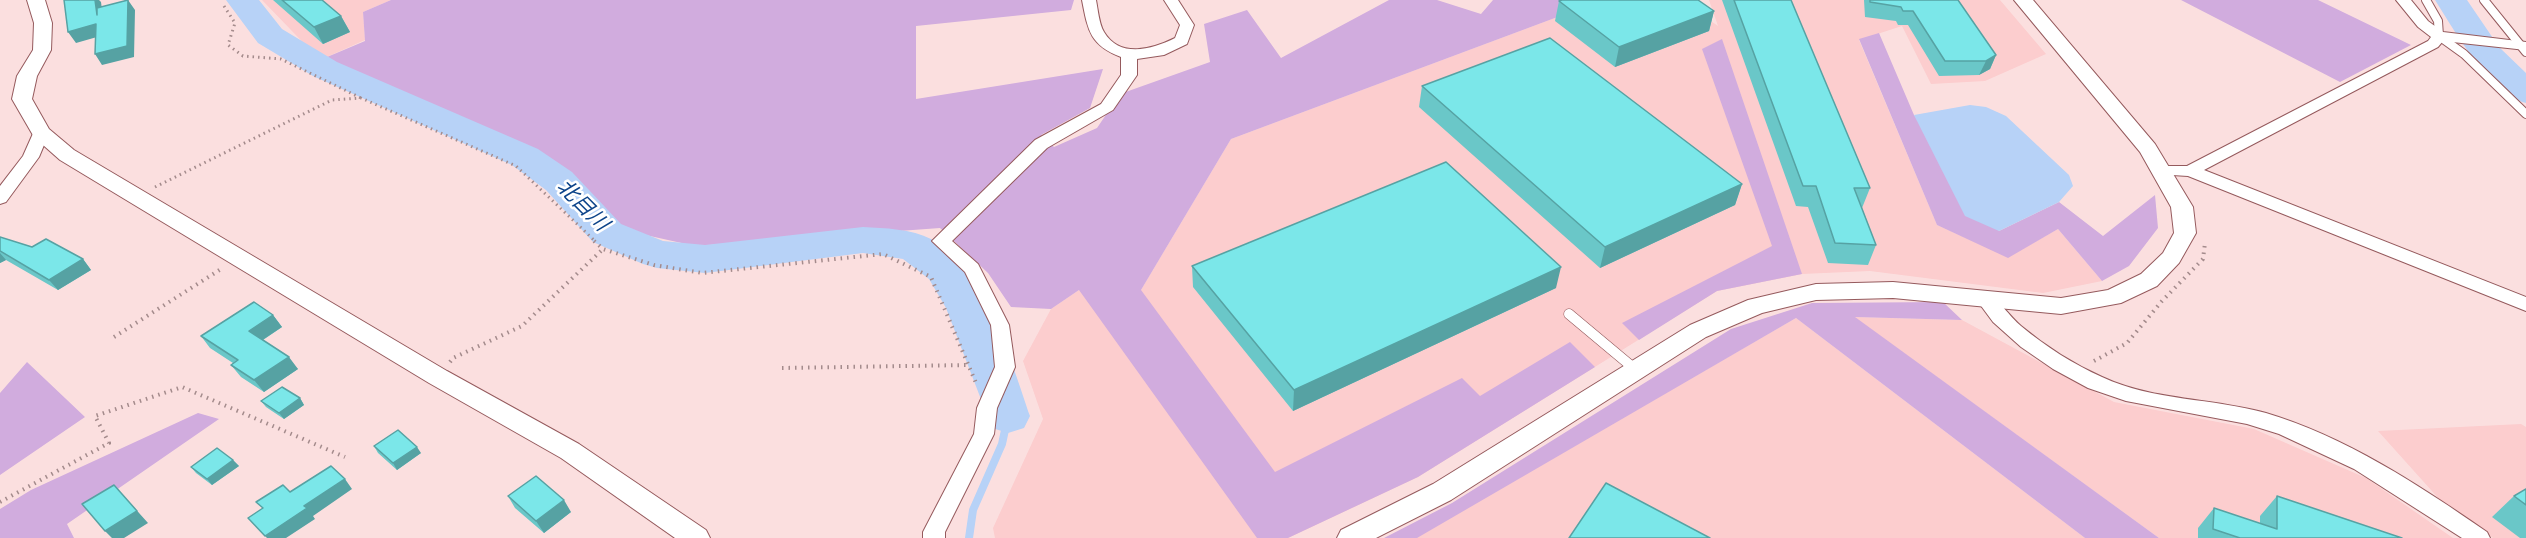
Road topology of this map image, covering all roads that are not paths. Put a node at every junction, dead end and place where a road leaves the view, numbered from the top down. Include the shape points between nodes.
1 (36, 0) edge
2 (1089, 0) edge
3 (1171, 0) edge
4 (2023, 0) edge
5 (2403, 0) edge
6 (2426, 0) edge
7 (2484, 0) edge
8 (2445, 36) junction
9 (2524, 48) edge
10 (1129, 55) junction
11 (2526, 114) edge
12 (41, 133) junction
13 (2162, 170) junction
14 (2190, 171) junction
15 (0, 198) edge
16 (1985, 299) junction
17 (2526, 304) edge
18 (1569, 314) dead end
19 (1636, 370) junction
20 (696, 538) edge
21 (934, 538) edge
22 (1351, 538) edge
23 (2479, 538) edge

1 - 12 street via 43,23 42,50 27,76 22,99
2 - 10 street via 1096,32 1109,47
3 - 10 street via 1187,25 1182,40 1159,52
4 - 13 street
5 - 8 street via 2423,24
6 - 8 lane
7 - 9 lane
8 - 9 street
8 - 11 lane
8 - 14 street
10 - 21 street via 1129,75 1107,107 1041,144 941,241 972,268 1000,325 1005,367 987,408 984,434
12 - 15 street via 31,157
12 - 20 street via 68,155 239,258 570,451
13 - 14 street
13 - 16 street via 2182,207 2185,233 2172,258 2150,280 2113,297 2061,306
14 - 17 street
16 - 19 street via 1893,290 1816,292 1746,310 1698,331
16 - 23 street via 2000,319 2035,347 2095,382 2125,394 2231,411 2285,427 2365,466
18 - 19 lane
19 - 22 street via 1442,492

